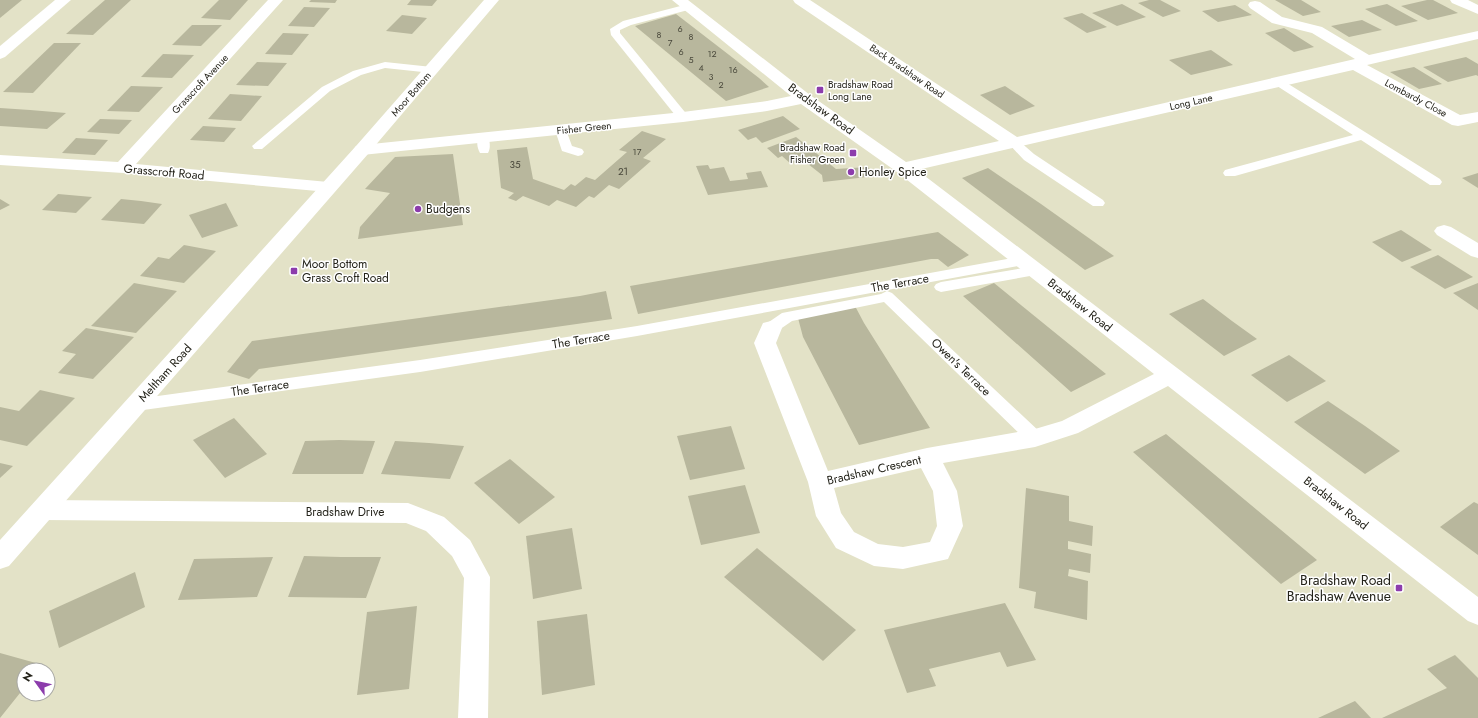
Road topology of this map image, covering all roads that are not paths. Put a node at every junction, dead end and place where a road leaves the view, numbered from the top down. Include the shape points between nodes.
1 (64, 0) edge
2 (276, 0) edge
3 (492, 0) edge
4 (800, 0) edge
5 (1457, 0) edge
6 (683, 4) edge
7 (1255, 4) dead end
8 (1478, 10) edge
9 (1478, 35) edge
10 (0, 54) edge
11 (1361, 63) junction
12 (432, 70) junction
13 (1278, 82) junction
14 (804, 98) junction
15 (683, 117) junction
16 (1478, 118) edge
17 (561, 130) junction
18 (1363, 136) junction
19 (1014, 142) junction
20 (258, 146) dead end
21 (362, 150) junction
22 (578, 152) dead end
23 (0, 160) edge
24 (123, 168) junction
25 (904, 168) junction
26 (1230, 173) dead end
27 (1434, 182) dead end
28 (328, 187) junction
29 (1098, 203) dead end
30 (1444, 231) dead end
31 (1478, 252) edge
32 (1030, 266) junction
33 (887, 296) junction
34 (771, 328) joint
35 (1170, 375) junction
36 (136, 405) junction
37 (1035, 438) junction
38 (927, 457) junction
39 (820, 482) junction
40 (43, 510) junction
41 (0, 558) edge
42 (1478, 613) edge
43 (473, 718) edge

1 - 10 street
2 - 24 street, Grasscroft Avenue
3 - 12 street, Moor Bottom
4 - 19 street, Back Bradshaw Road
5 - 8 street
6 - 14 street, Bradshaw Road
6 - 15 lane via 619,25 615,33
7 - 11 street, Lombardy Close via 1277,20 1317,30
9 - 11 street, Long Lane
11 - 13 street, Long Lane
11 - 16 street, Lombardy Close via 1458,121
12 - 20 lane via 385,65 358,73 326,89
12 - 21 street, Moor Bottom
13 - 18 lane
13 - 19 street, Long Lane
14 - 15 street, Fisher Green via 768,106
14 - 25 street, Bradshaw Road
15 - 17 street, Fisher Green
17 - 21 street, Fisher Green via 484,144
17 - 22 lane via 566,148
18 - 26 lane
18 - 27 lane
19 - 25 street, Long Lane
19 - 29 lane via 1029,158
21 - 28 street, Moor Bottom
23 - 24 street, Grasscroft Road
24 - 28 street, Grasscroft Road
25 - 32 street, Bradshaw Road
28 - 36 street, Meltham Road
30 - 31 street
32 - 33 lane
32 - 35 street, Bradshaw Road
32 - 36 lane, The Terrace via 420,366
33 - 34 lane via 787,316
33 - 37 lane, Owen's Terrace
34 - 39 street via 765,343
35 - 37 street, Bradshaw Crescent via 1070,427
35 - 42 street, Bradshaw Road
36 - 40 street, Meltham Road
37 - 38 street, Bradshaw Crescent
38 - 39 street, Bradshaw Crescent
38 - 39 street, Bradshaw Crescent via 945,491 950,526 939,551 903,558 874,555 845,540 829,516
40 - 41 street, Meltham Road
40 - 43 street, Bradshaw Drive via 408,513 435,524 461,548 478,577

